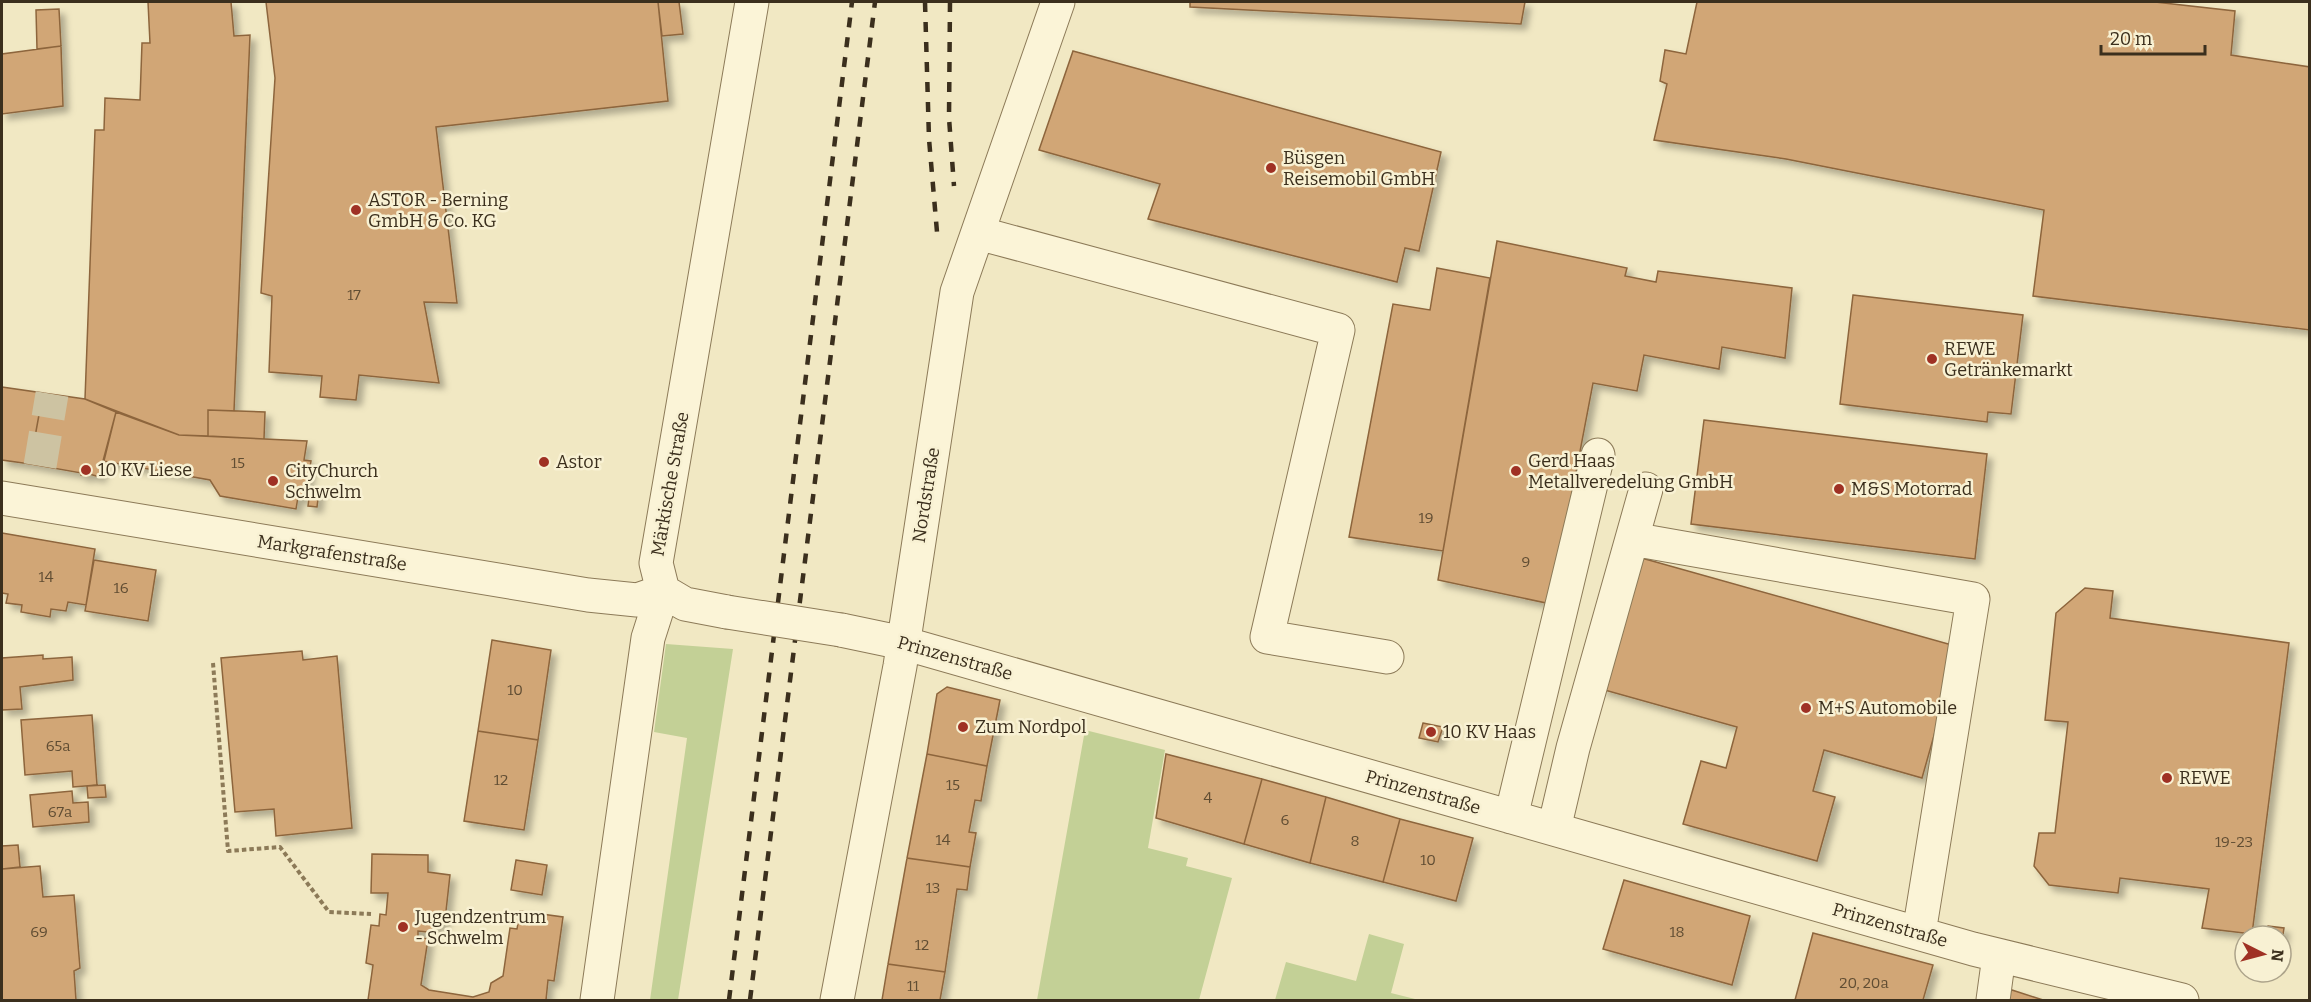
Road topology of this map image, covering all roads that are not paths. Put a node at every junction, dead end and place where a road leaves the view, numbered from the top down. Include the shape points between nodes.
1 (752, 2) edge
2 (1058, 2) edge
3 (978, 232) junction
4 (1598, 455) dead end
5 (1646, 489) dead end
6 (2, 498) edge
7 (1632, 539) junction
8 (663, 591) junction
9 (903, 643) junction
10 (1387, 657) dead end
11 (1511, 817) junction
12 (1554, 829) junction
13 (1919, 933) junction
14 (1999, 956) junction
15 (597, 1000) edge
16 (837, 1000) edge
17 (1993, 1000) edge
18 (2182, 1000) edge

1 - 8 street, Märkische Straße via 656,563
2 - 3 street, Nordstraße
3 - 9 street, Nordstraße via 957,292
3 - 10 street via 1338,330 1267,637
4 - 11 street
5 - 7 street
6 - 8 street, Markgrafenstraße via 588,595 637,600
7 - 12 street
7 - 13 street via 1973,598
8 - 9 street, Prinzenstraße, bridge via 685,604
8 - 15 street via 648,638
9 - 11 street, Prinzenstraße
9 - 16 street, Nordstraße
11 - 12 street, Prinzenstraße
12 - 13 street, Prinzenstraße
13 - 14 street, Prinzenstraße
14 - 17 street
14 - 18 street, Prinzenstraße

